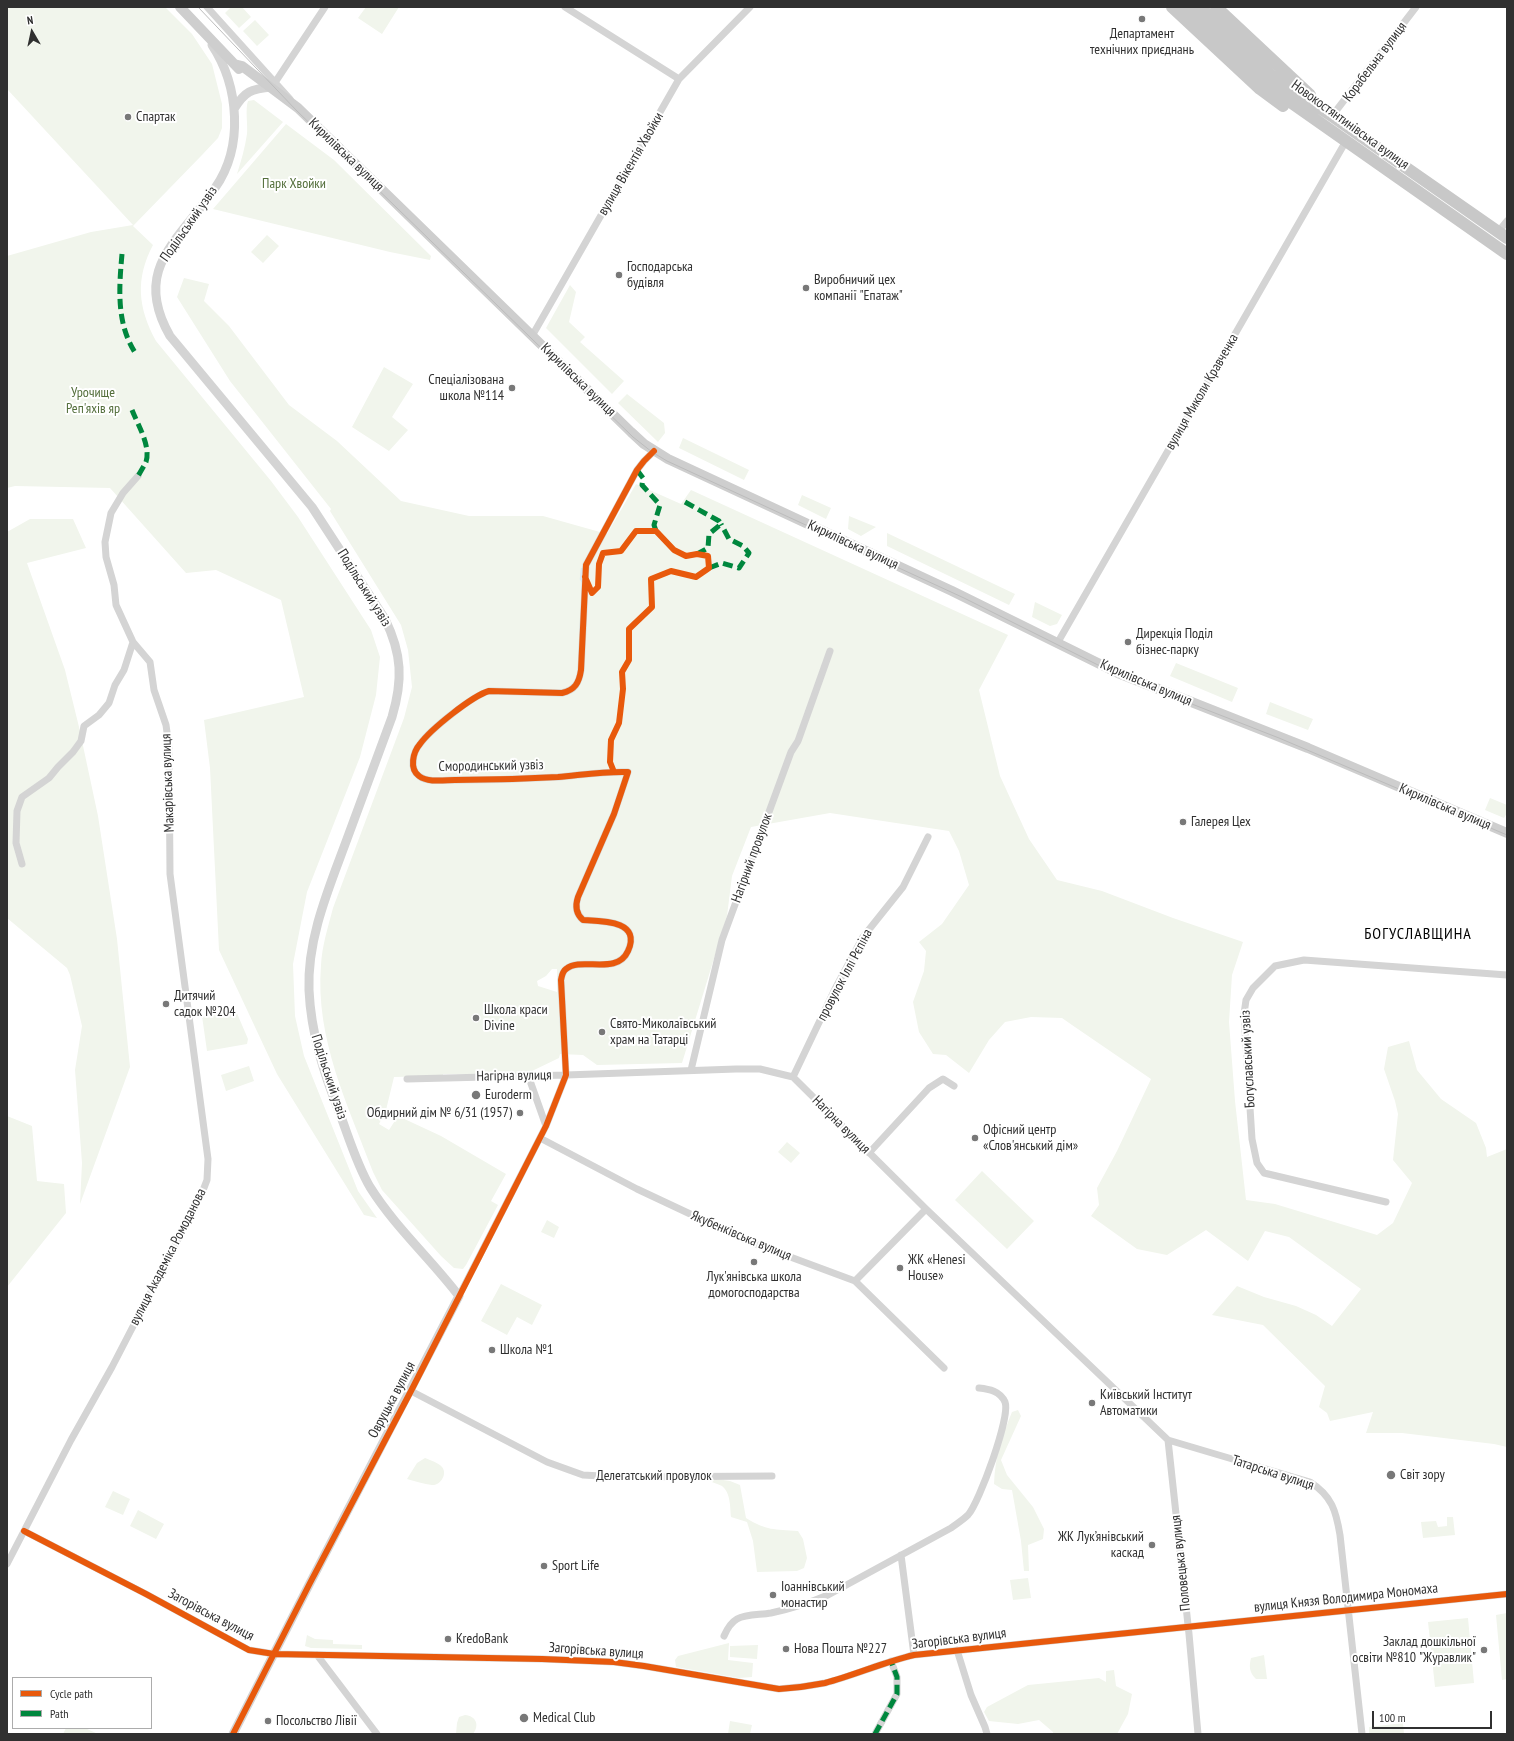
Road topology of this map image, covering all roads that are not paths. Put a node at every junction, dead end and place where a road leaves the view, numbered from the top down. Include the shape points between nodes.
1 (180, 7) edge
2 (207, 7) edge
3 (325, 7) edge
4 (565, 7) edge
5 (750, 7) edge
6 (1172, 7) edge
7 (1186, 7) edge
8 (1216, 7) edge
9 (1416, 7) edge
10 (1200, 12) edge
11 (204, 32) junction
12 (679, 79) junction
13 (274, 84) junction
14 (1321, 108) junction
15 (234, 109) junction
16 (1332, 116) junction
17 (1316, 120) junction
18 (1346, 141) junction
19 (1507, 221) edge
20 (1503, 235) edge
21 (1507, 254) edge
22 (532, 336) junction
23 (654, 451) junction
24 (138, 476) dead end
25 (133, 642) junction
26 (1058, 642) junction
27 (830, 651) dead end
28 (1507, 833) edge
29 (928, 837) dead end
30 (22, 864) dead end
31 (173, 898) joint
32 (1507, 975) edge
33 (690, 1070) junction
34 (528, 1075) junction
35 (566, 1075) junction
36 (793, 1076) junction
37 (407, 1079) dead end
38 (954, 1086) dead end
39 (546, 1126) junction
40 (540, 1138) junction
41 (869, 1153) junction
42 (1386, 1202) dead end
43 (926, 1208) junction
44 (855, 1281) junction
45 (459, 1296) junction
46 (944, 1368) dead end
47 (979, 1388) dead end
48 (411, 1391) junction
49 (1168, 1440) junction
50 (772, 1476) dead end
51 (24, 1531) junction
52 (901, 1555) junction
53 (7, 1564) edge
54 (1507, 1594) edge
55 (1348, 1610) junction
56 (1188, 1626) junction
57 (724, 1636) dead end
58 (957, 1650) junction
59 (274, 1654) junction
60 (317, 1655) junction
61 (914, 1655) junction
62 (891, 1661) junction
63 (233, 1734) edge
64 (377, 1734) edge
65 (875, 1734) edge
66 (987, 1734) edge
67 (1198, 1734) edge
68 (1362, 1734) edge

1 - 11 main road, Кирилівська вулиця
2 - 13 street, Кирилівська вулиця
3 - 13 street
4 - 12 street
5 - 12 street, вулиця Вікентія Хвойки
6 - 17 main road via 1260,89 1288,109
7 - 10 main road, Новокостянтинівська вулиця
8 - 14 main road
9 - 16 street, Корабельна вулиця
10 - 14 main road, Новокостянтинівська вулиця via 1272,76
10 - 17 main road, Новокостянтинівська вулиця via 1265,82
11 - 13 main road, Кирилівська вулиця via 234,64
11 - 15 street, Подільський узвіз via 228,76
12 - 22 street, вулиця Вікентія Хвойки
13 - 15 street via 246,93
13 - 22 main road, Кирилівська вулиця
14 - 16 main road, Новокостянтинівська вулиця
15 - 45 street, Подільський узвіз via 232,146 225,168 216,187 165,254 155,288 157,306 170,336 312,507 394,636 400,676 398,696 325,898 310,963 311,1014 319,1056 369,1186
16 - 20 main road, Новокостянтинівська вулиця
17 - 18 main road, Новокостянтинівська вулиця
18 - 21 main road, Новокостянтинівська вулиця
18 - 26 street, вулиця Миколи Кравченка
19 - 20 street
22 - 23 main road, Кирилівська вулиця via 635,436
23 - 26 main road, Кирилівська вулиця
23 - 35 street, Смородинський узвіз via 637,470 586,565 581,670 576,686 562,693 489,691 480,694 420,743 413,759 414,769 419,776 428,780 488,780 628,772 614,814 578,897 576,908 578,916 583,920 619,924 627,930 631,944 626,954 617,961 574,965 562,974 560,980
24 - 25 street, Макарівська вулиця via 123,493 111,513 105,542 116,605
25 - 30 street via 109,703 99,715 84,726 80,741 73,752 49,778 22,797 17,811 16,843
25 - 31 street, Макарівська вулиця via 150,662 154,690 166,725 169,747 170,874
26 - 28 main road, Кирилівська вулиця via 1118,673 1308,748
27 - 33 street, Нагірний провулок via 722,940
29 - 36 street, провулок Іллі Рєпіна via 903,887 863,937
31 - 51 street, вулиця Академіка Ромоданова via 208,1159 207,1180
32 - 42 street, Богуславський узвіз via 1304,960 1274,966 1253,988 1246,1000 1244,1014 1252,1139 1260,1168 1264,1173
33 - 35 street, Нагірна вулиця
33 - 36 street, Нагірна вулиця via 760,1069
34 - 35 street, Нагірна вулиця
34 - 37 street, Нагірна вулиця
34 - 39 street
35 - 39 street, Овруцька вулиця
36 - 41 street, Нагірна вулиця
38 - 41 street via 943,1079 929,1088
39 - 40 street, Овруцька вулиця
40 - 44 street, Якубенківська вулиця via 637,1189 750,1242
40 - 45 street, Овруцька вулиця
41 - 43 street, Нагірна вулиця
43 - 44 street
43 - 49 street, Нагірна вулиця
44 - 46 street
45 - 48 street, Овруцька вулиця
47 - 52 street via 991,1390 1001,1396 1006,1412 993,1458 976,1502 968,1516
48 - 50 street, Делегатський провулок via 547,1462 583,1475
48 - 59 street, Овруцька вулиця
49 - 55 street, Татарська вулиця via 1310,1482 1325,1494 1332,1504 1338,1523
49 - 56 street, Половецька вулиця
51 - 53 street, вулиця Академіка Ромоданова
51 - 59 street, Загорівська вулиця via 249,1650
52 - 57 street via 828,1595 771,1613 732,1621
52 - 61 street
54 - 55 street, вулиця Князя Володимира Мономаха
55 - 56 street, вулиця Князя Володимира Мономаха
55 - 68 street, Татарська вулиця
56 - 58 street, Загорівська вулиця
56 - 67 street, Половецька вулиця
58 - 61 street, Загорівська вулиця
58 - 66 street
59 - 60 street, Загорівська вулиця
59 - 63 street, Овруцька вулиця
60 - 62 street, Загорівська вулиця via 614,1662 779,1689 802,1688 827,1682
60 - 64 street
61 - 62 street, Загорівська вулиця
62 - 65 street via 897,1677 897,1694

